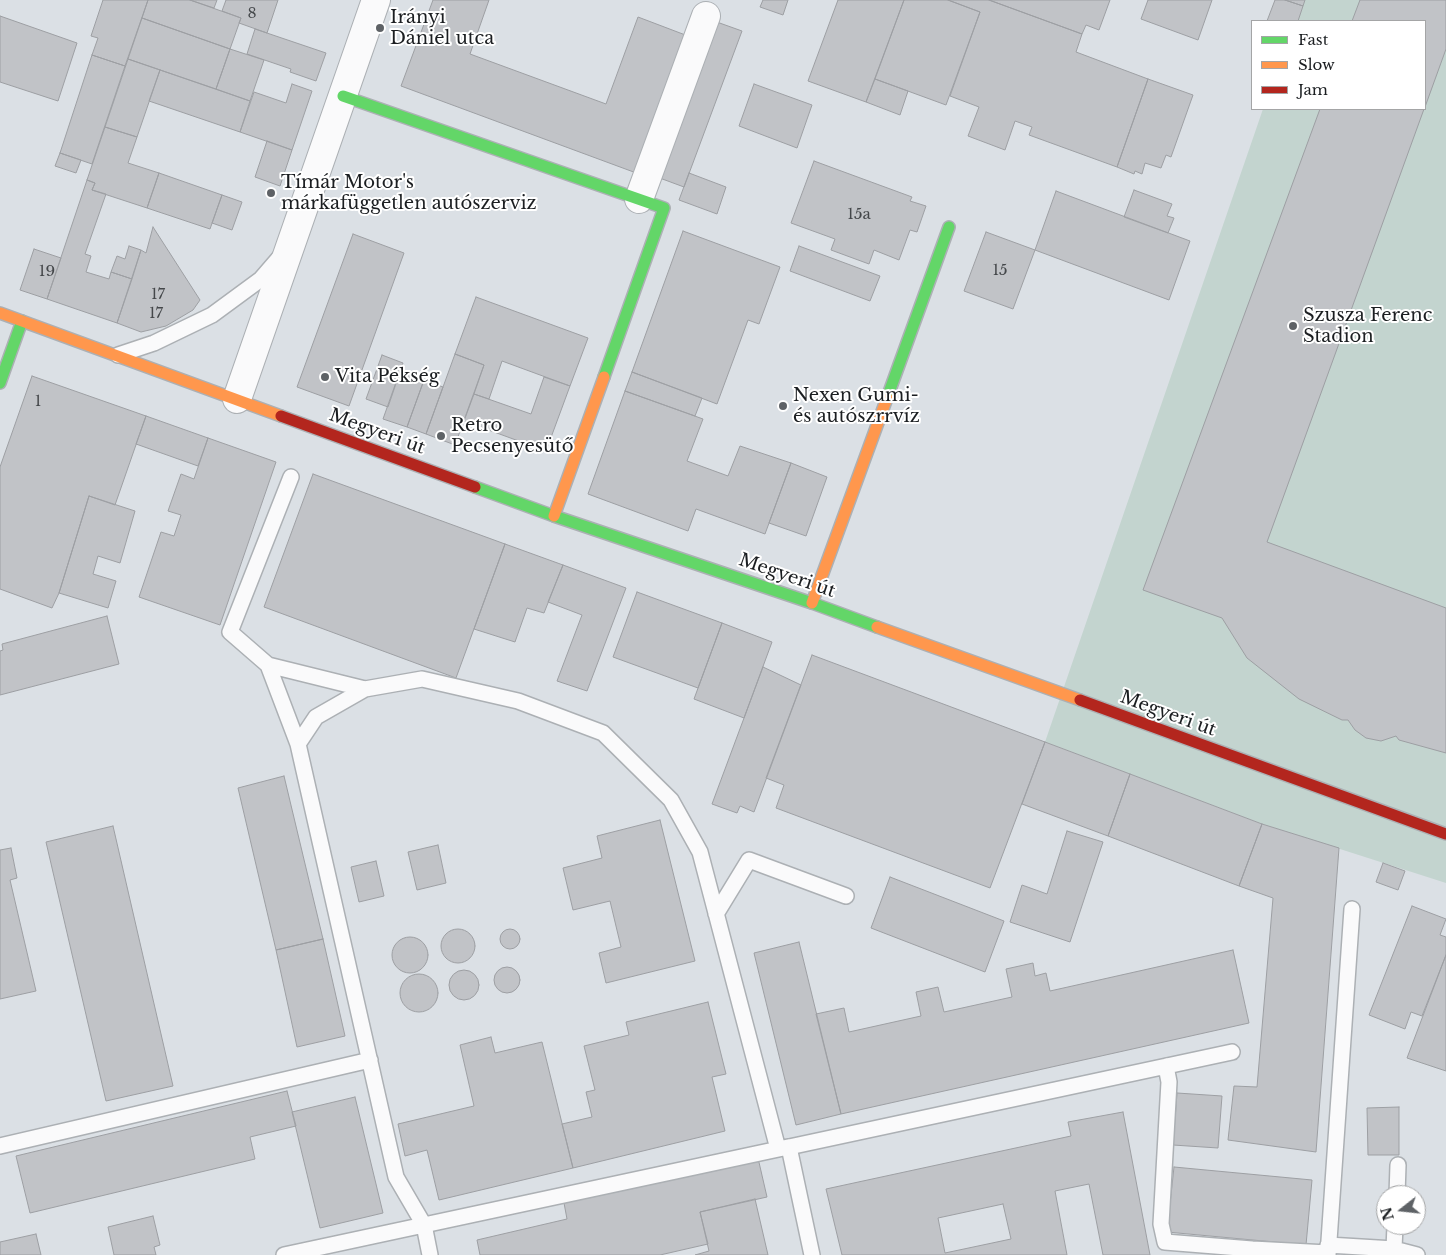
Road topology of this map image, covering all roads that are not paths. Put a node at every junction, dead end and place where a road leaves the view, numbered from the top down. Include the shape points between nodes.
1 (376, 0) edge
2 (706, 16) dead end
3 (342, 96) junction
4 (639, 199) junction
5 (949, 228) dead end
6 (291, 245) junction
7 (0, 313) edge
8 (22, 321) junction
9 (115, 356) junction
10 (0, 383) edge
11 (237, 399) junction
12 (291, 477) dead end
13 (554, 516) junction
14 (812, 602) junction
15 (268, 665) junction
16 (365, 689) junction
17 (298, 744) junction
18 (1446, 834) edge
19 (846, 896) dead end
20 (1352, 909) dead end
21 (716, 914) junction
22 (1232, 1052) dead end
23 (370, 1060) junction
24 (1166, 1066) junction
25 (0, 1146) edge
26 (783, 1148) junction
27 (1398, 1165) dead end
28 (1397, 1185) edge
29 (424, 1225) junction
30 (1395, 1235) edge
31 (1394, 1248) junction
32 (1328, 1251) edge
33 (1252, 1252) edge
34 (284, 1255) edge
35 (430, 1255) edge
36 (812, 1255) edge
37 (1417, 1255) edge

1 - 3 street
2 - 4 street
3 - 4 main road
3 - 6 street
4 - 13 main road via 664,208
5 - 14 main road
6 - 9 lane via 261,279 212,315 154,343
6 - 11 street
7 - 8 main road, Megyeri út
8 - 9 main road, Megyeri út
8 - 10 main road
9 - 11 main road, Megyeri út
11 - 13 main road, Megyeri út
12 - 15 lane via 230,632
13 - 14 main road, Megyeri út
14 - 18 main road, Megyeri út
15 - 16 lane
15 - 17 lane
16 - 17 lane via 316,717
16 - 21 lane via 422,679 518,701 603,733 671,800 700,852
17 - 23 lane
19 - 21 lane via 749,860
20 - 32 lane
21 - 26 lane
22 - 24 lane
23 - 25 lane
23 - 29 lane via 396,1177
24 - 26 lane
24 - 33 lane via 1169,1082 1161,1224 1165,1242
26 - 29 lane
26 - 36 lane
27 - 28 lane
29 - 34 lane
29 - 35 lane
30 - 31 lane
31 - 32 lane
31 - 37 lane
32 - 33 lane

